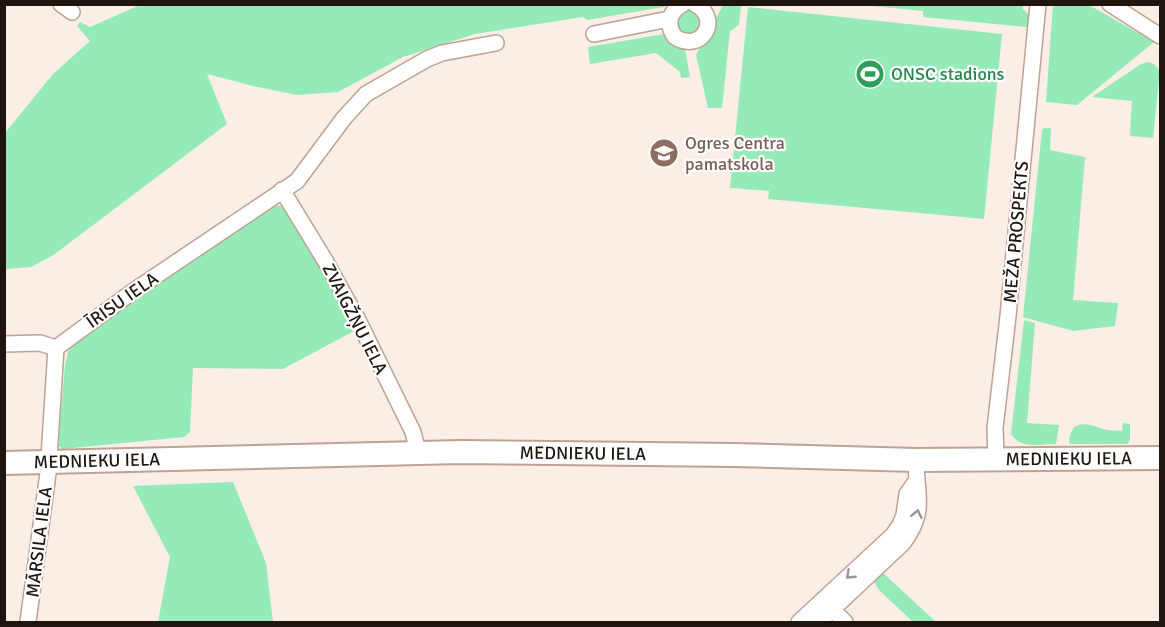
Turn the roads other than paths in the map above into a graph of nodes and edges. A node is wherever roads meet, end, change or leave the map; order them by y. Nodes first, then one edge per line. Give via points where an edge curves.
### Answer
1 (682, 4) edge
2 (695, 4) edge
3 (1038, 4) edge
4 (1110, 4) edge
5 (711, 10) edge
6 (669, 19) junction
7 (594, 34) dead end
8 (1161, 36) edge
9 (496, 43) dead end
10 (282, 190) junction
11 (4, 344) edge
12 (56, 348) junction
13 (418, 452) junction
14 (996, 458) junction
15 (1161, 458) edge
16 (49, 462) junction
17 (4, 463) edge
18 (916, 470) junction
19 (833, 610) junction
20 (28, 622) edge
21 (799, 622) edge
22 (819, 622) edge
23 (844, 622) edge

1 - 6 street
2 - 5 street
3 - 14 street, MEŽA PROSPEKTS via 995,428
4 - 8 street
5 - 6 street via 698,40 688,42 675,37
6 - 7 street
9 - 10 street, ĪRISU IELA via 442,53 366,94 297,181
10 - 12 street, ĪRISU IELA
10 - 13 street, ZVAIGŽŅU IELA via 352,310 413,432
11 - 12 street via 40,343
12 - 16 street
13 - 16 street, MEDNIEKU IELA
13 - 18 street, MEDNIEKU IELA via 556,452
14 - 15 street, MEDNIEKU IELA
14 - 18 street, MEDNIEKU IELA
16 - 17 street, MEDNIEKU IELA
16 - 20 street, MĀRSILA IELA
19 -> 18 street via 912,531 920,497
18 -> 21 street via 904,515 893,535
19 - 22 street
19 - 23 street

